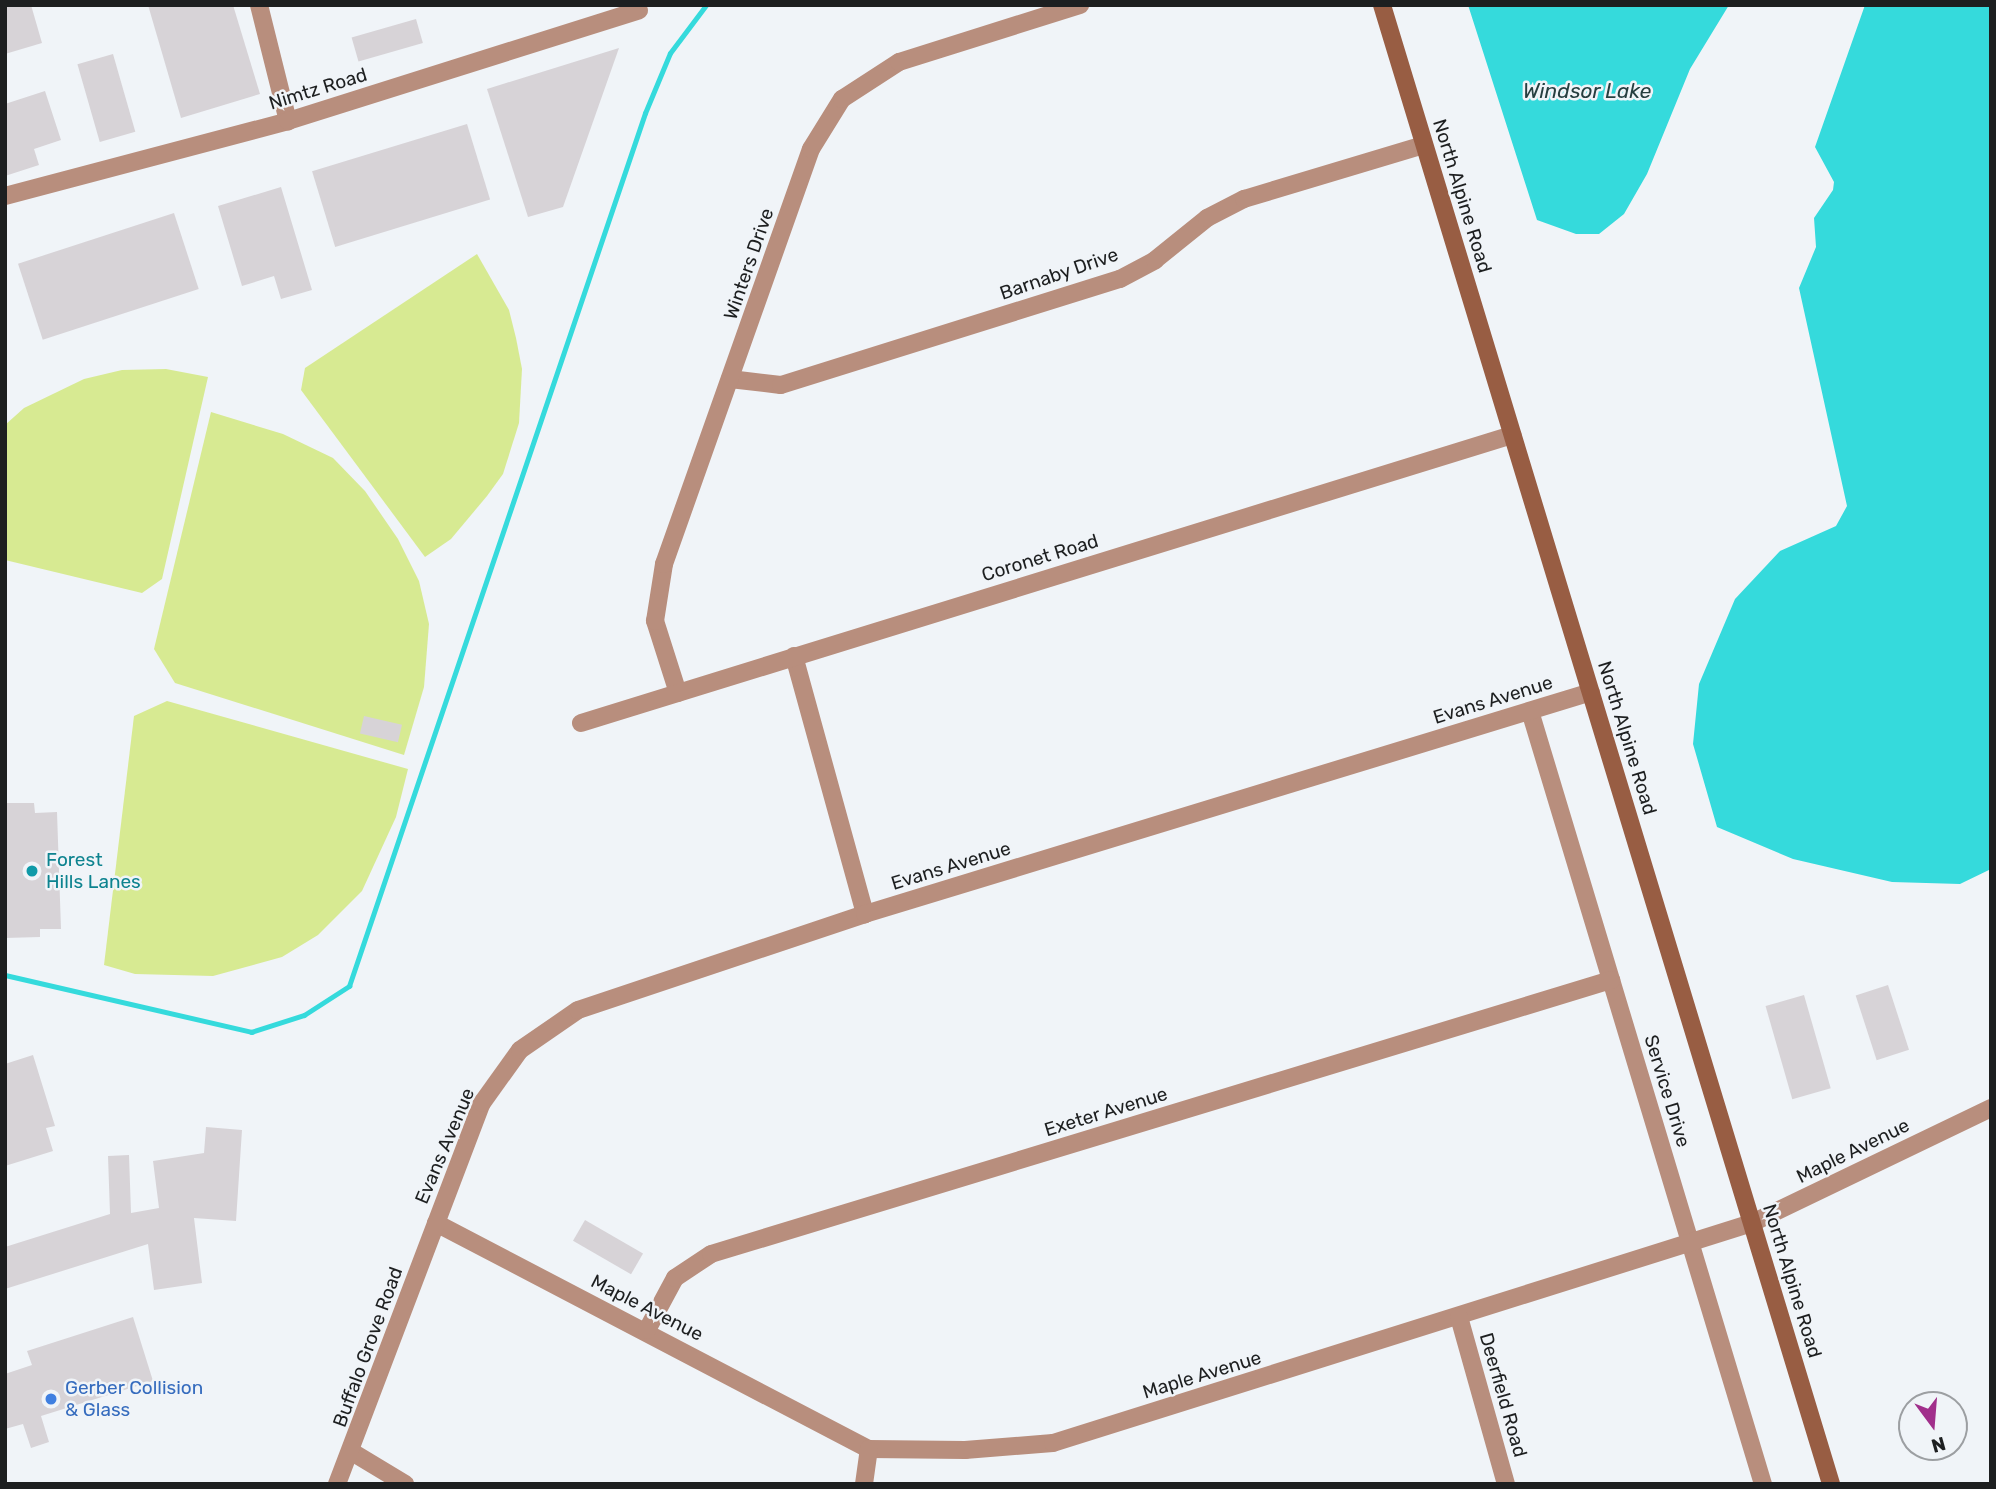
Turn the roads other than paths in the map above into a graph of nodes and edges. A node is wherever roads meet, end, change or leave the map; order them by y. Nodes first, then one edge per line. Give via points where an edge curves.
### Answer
1 (259, 5) edge
2 (1080, 5) edge
3 (1382, 5) edge
4 (639, 10) dead end
5 (288, 121) junction
6 (1424, 145) junction
7 (5, 196) edge
8 (730, 379) junction
9 (1512, 435) junction
10 (794, 656) junction
11 (1591, 692) junction
12 (678, 693) junction
13 (1530, 711) junction
14 (581, 723) dead end
15 (865, 914) junction
16 (1611, 981) junction
17 (1991, 1108) edge
18 (436, 1223) junction
19 (1752, 1223) junction
20 (1691, 1243) junction
21 (1459, 1317) junction
22 (647, 1330) junction
23 (869, 1449) junction
24 (352, 1452) junction
25 (337, 1484) edge
26 (405, 1484) edge
27 (864, 1484) edge
28 (1506, 1484) edge
29 (1763, 1484) edge
30 (1831, 1484) edge

1 - 5 street
2 - 8 street, Winters Drive via 899,62 842,99 811,149
3 - 6 main road, North Alpine Road
4 - 5 street, Nimtz Road
5 - 7 street, Nimtz Road
6 - 8 street, Barnaby Drive via 1244,199 1207,218 1154,260 1120,279 781,385
6 - 9 main road, North Alpine Road
8 - 12 street, Winters Drive via 664,564 655,621
9 - 10 street, Coronet Road
9 - 11 main road, North Alpine Road
10 - 12 street, Coronet Road
10 - 15 street
11 - 13 street, Evans Avenue
11 - 19 main road, North Alpine Road
12 - 14 street, Coronet Road
13 - 15 street, Evans Avenue
13 - 16 street, Service Drive
15 - 18 street, Evans Avenue via 578,1010 520,1051 482,1103
16 - 20 street, Service Drive
16 - 22 street, Exeter Avenue via 711,1254 675,1278
17 - 19 street, Maple Avenue
18 - 22 street, Maple Avenue
18 - 24 street, Buffalo Grove Road
19 - 20 street, Maple Avenue
19 - 30 main road, North Alpine Road
20 - 21 street, Maple Avenue
20 - 29 street, Service Drive
21 - 23 street, Maple Avenue via 1054,1443 965,1450
21 - 28 street, Deerfield Road
22 - 23 street, Maple Avenue
23 - 27 street
24 - 25 street, Buffalo Grove Road
24 - 26 street

